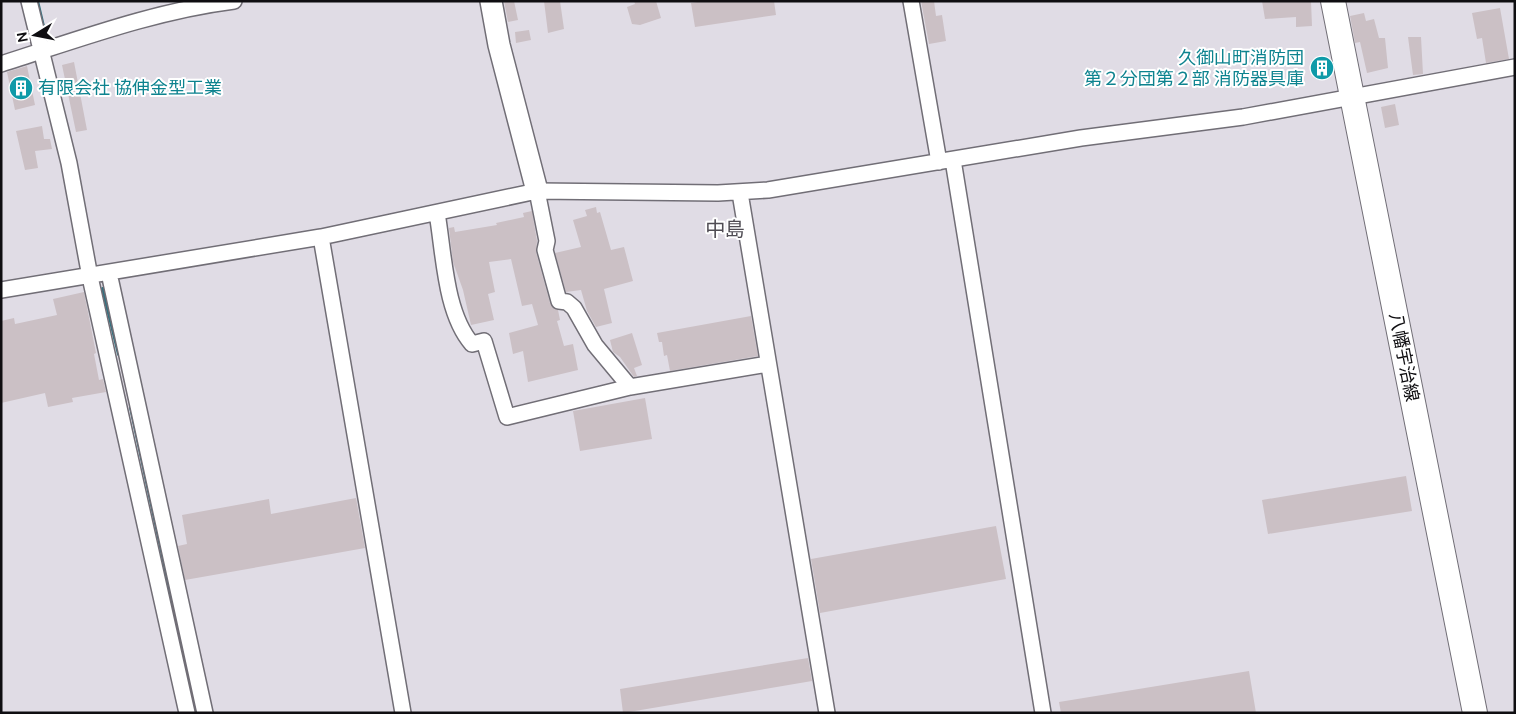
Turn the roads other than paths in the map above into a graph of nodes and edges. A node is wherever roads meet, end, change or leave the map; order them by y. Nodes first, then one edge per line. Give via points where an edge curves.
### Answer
1 (30, 1) edge
2 (234, 1) edge
3 (491, 1) edge
4 (911, 1) edge
5 (1333, 1) edge
6 (41, 52) junction
7 (1, 64) edge
8 (1515, 66) edge
9 (1350, 96) junction
10 (946, 161) junction
11 (537, 191) junction
12 (740, 193) junction
13 (437, 213) junction
14 (321, 238) junction
15 (109, 274) junction
16 (90, 277) junction
17 (1, 290) edge
18 (768, 364) junction
19 (630, 387) junction
20 (187, 713) edge
21 (205, 713) edge
22 (402, 713) edge
23 (827, 713) edge
24 (1043, 713) edge
25 (1475, 713) edge

1 - 6 street
2 - 6 street via 86,36
3 - 11 street via 499,45
4 - 10 street
5 - 9 main road, 八幡宇治線
6 - 7 street
6 - 16 street via 69,163
8 - 9 street
9 - 10 street via 1242,117 1081,138
9 - 25 main road, 八幡宇治線
10 - 12 street
10 - 24 street
11 - 12 street
11 - 13 street
11 - 19 street via 545,250 559,301 574,308 594,345
12 - 18 street
13 - 14 street
13 - 19 street via 452,306 461,331 472,344 484,341 507,418
14 - 15 street
14 - 22 street
15 - 16 street
15 - 21 street
16 - 17 street
16 - 20 street
18 - 19 street
18 - 23 street

